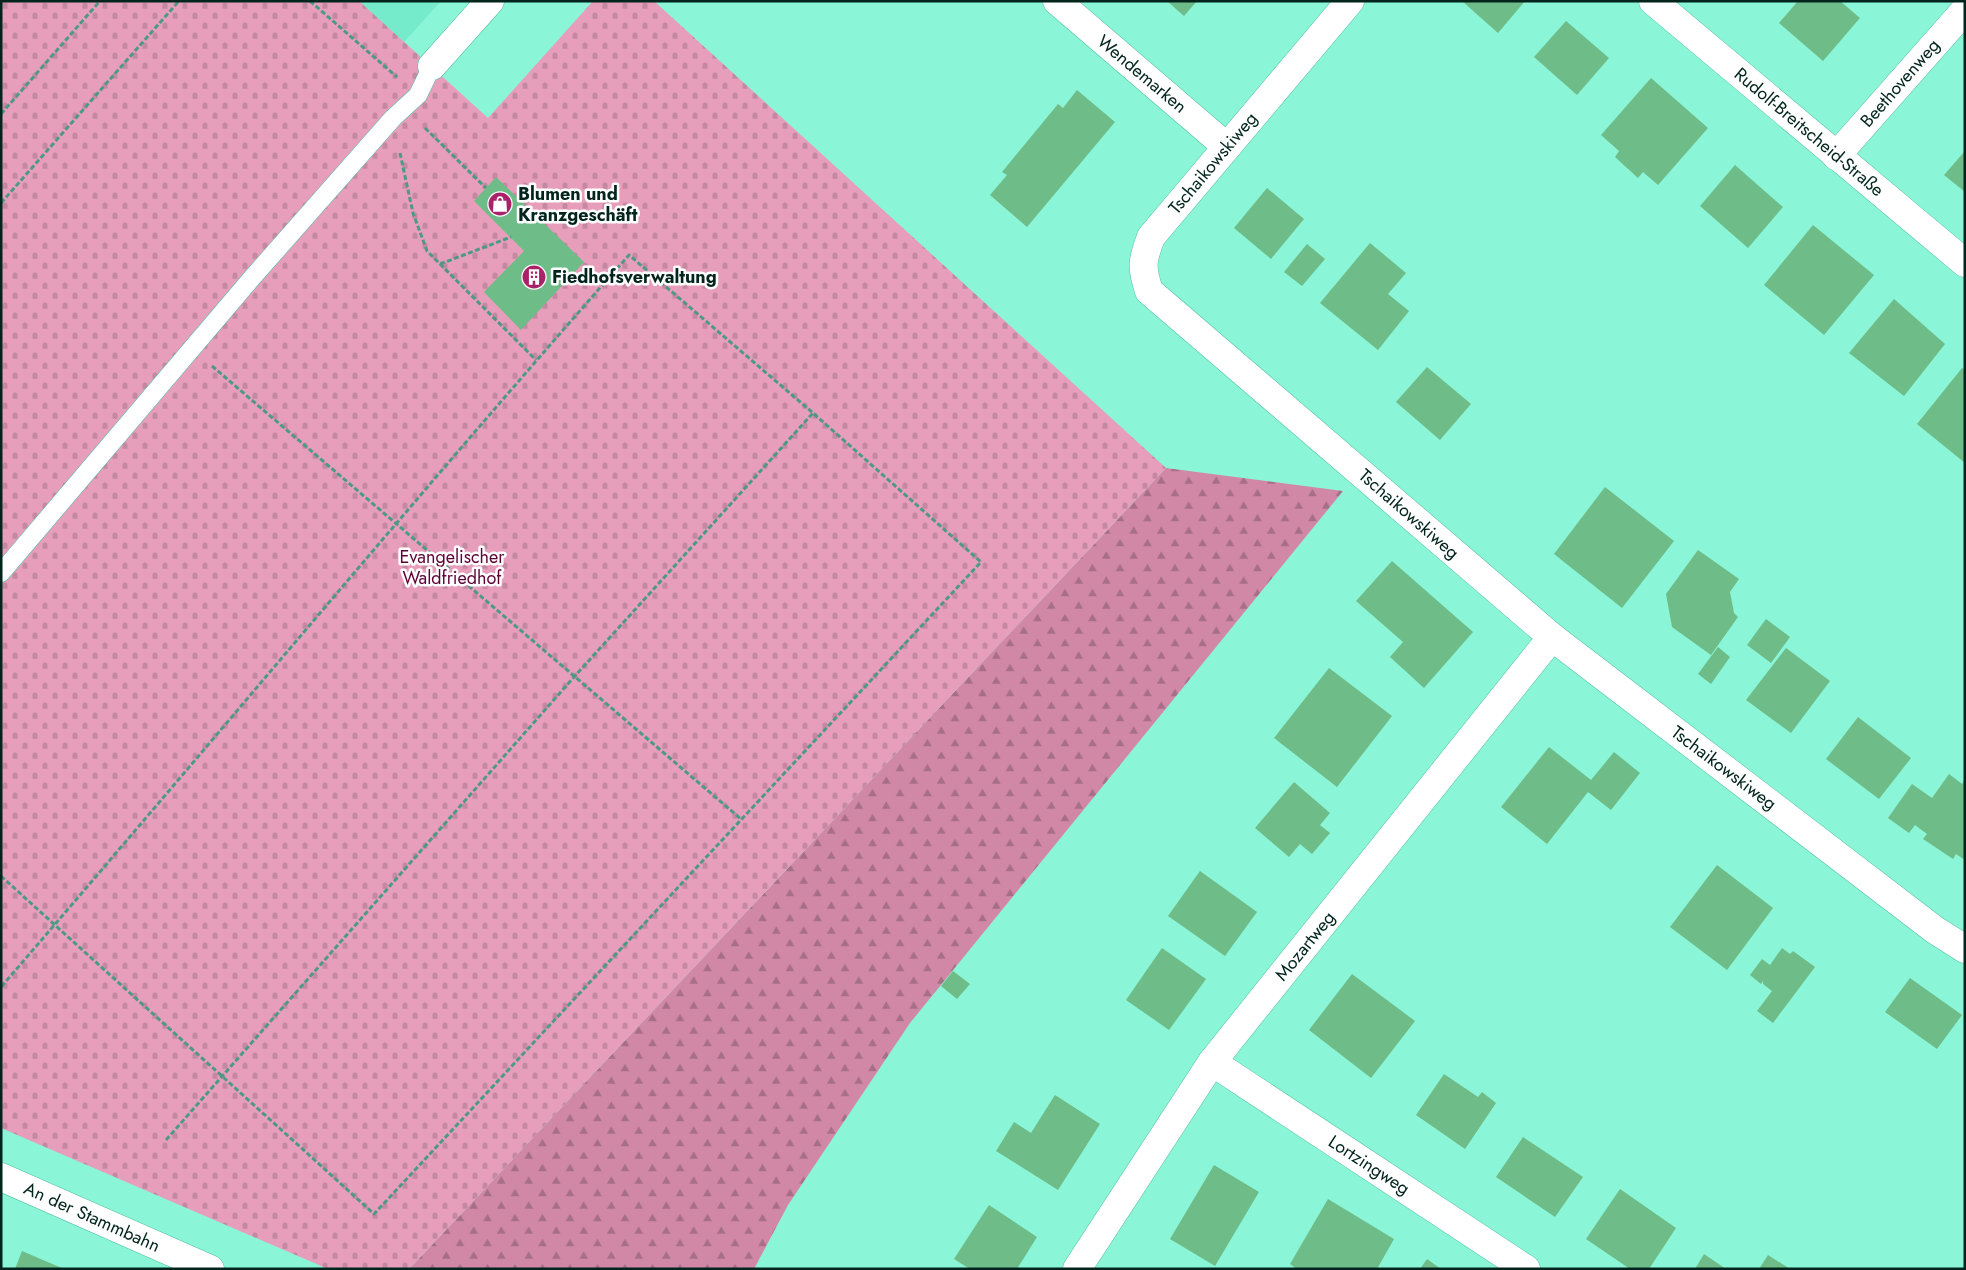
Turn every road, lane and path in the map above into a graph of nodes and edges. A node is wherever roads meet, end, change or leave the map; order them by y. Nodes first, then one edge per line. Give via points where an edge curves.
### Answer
1 (100, 1) edge
2 (179, 1) edge
3 (310, 1) edge
4 (490, 1) edge
5 (1057, 1) edge
6 (1350, 1) edge
7 (1653, 1) edge
8 (1965, 10) edge
9 (432, 66) joint
10 (418, 95) junction
11 (399, 113) junction
12 (1, 114) edge
13 (1227, 146) junction
14 (1836, 156) junction
15 (486, 188) dead end
16 (1, 203) edge
17 (511, 238) dead end
18 (1965, 263) edge
19 (440, 264) junction
20 (191, 349) junction
21 (536, 360) junction
22 (813, 413) junction
23 (396, 524) junction
24 (1, 573) edge
25 (1552, 637) junction
26 (574, 677) junction
27 (741, 819) junction
28 (1, 876) edge
29 (55, 925) junction
30 (1965, 950) edge
31 (1, 987) edge
32 (1212, 1062) junction
33 (222, 1076) junction
34 (166, 1140) dead end
35 (1, 1177) edge
36 (210, 1269) edge
37 (1077, 1269) edge
38 (1526, 1269) edge

1 - 12 path
2 - 16 path
3 - 10 path
4 - 9 street
5 - 13 street, Wendemarken
6 - 13 street, Tschaikowskiweg
7 - 14 street, Rudolf-Breitscheid-Straße
8 - 14 street, Beethovenweg
9 - 10 lane
10 - 11 lane
11 - 15 path
11 - 19 path via 413,213 427,252
11 - 20 lane
13 - 25 street, Tschaikowskiweg via 1151,237 1144,257 1149,291
14 - 18 street, Rudolf-Breitscheid-Straße
17 - 19 path
19 - 21 path
20 - 23 path
20 - 24 lane
21 - 22 path via 628,255
21 - 23 path
22 - 26 path
22 - 27 path via 981,562
23 - 26 path
23 - 29 path
25 - 30 street, Tschaikowskiweg
25 - 32 street, Mozartweg
26 - 27 path
26 - 33 path
27 - 33 path via 374,1214
28 - 29 path
29 - 31 path
29 - 33 path
32 - 37 street, Mozartweg
32 - 38 street, Lortzingweg
33 - 34 path
35 - 36 street, An der Stammbahn

